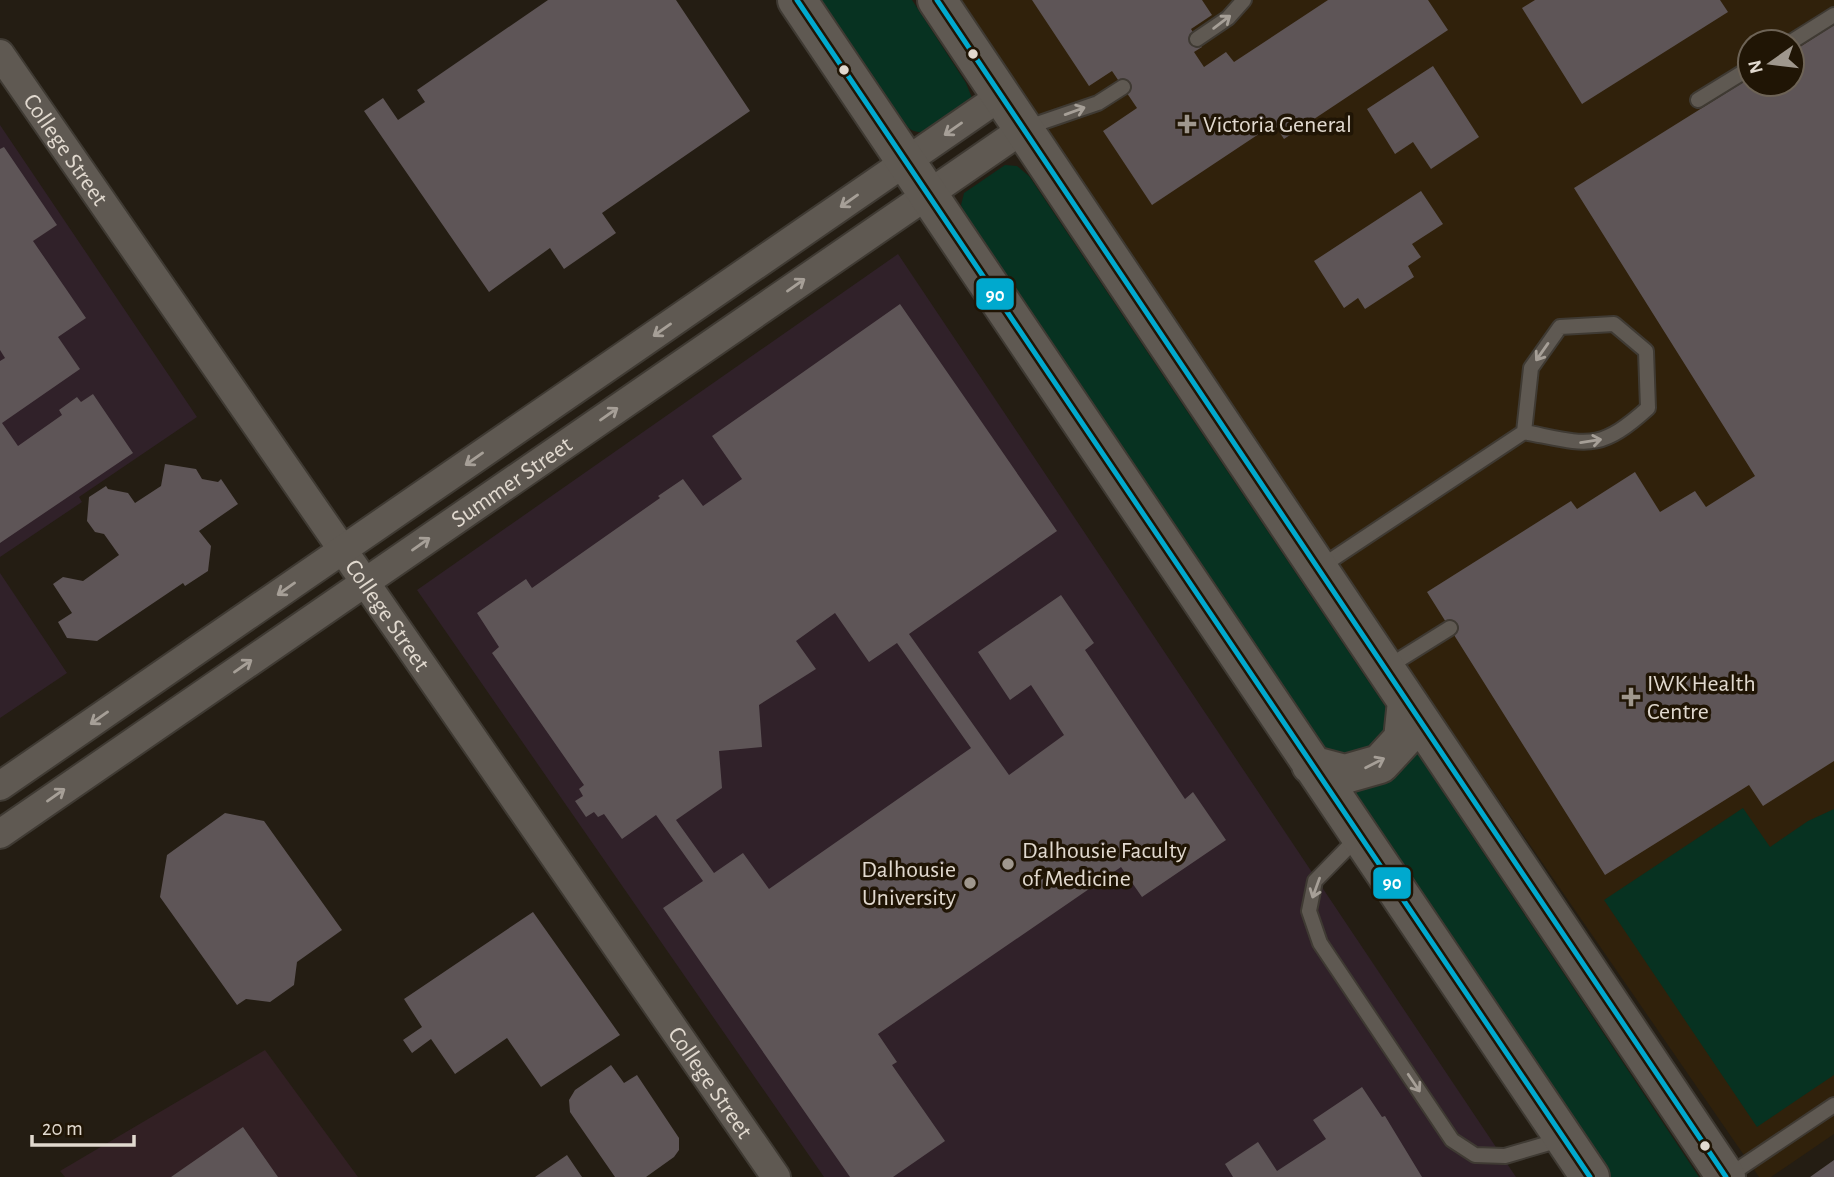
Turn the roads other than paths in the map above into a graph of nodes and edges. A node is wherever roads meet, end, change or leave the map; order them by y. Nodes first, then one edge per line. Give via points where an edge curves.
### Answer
1 (797, 0) edge
2 (937, 0) edge
3 (1244, 0) edge
4 (1834, 15) edge
5 (1806, 33) edge
6 (1197, 39) dead end
7 (0, 54) edge
8 (1736, 77) edge
9 (1123, 87) dead end
10 (1001, 96) junction
11 (1698, 100) dead end
12 (1023, 129) junction
13 (905, 162) junction
14 (927, 195) junction
15 (1524, 432) junction
16 (342, 550) junction
17 (1318, 569) junction
18 (365, 582) junction
19 (1450, 628) dead end
20 (1385, 669) junction
21 (1407, 701) junction
22 (1311, 765) junction
23 (0, 786) edge
24 (0, 834) edge
25 (1359, 836) junction
26 (1834, 1105) edge
27 (1564, 1139) junction
28 (773, 1176) edge
29 (1590, 1177) edge
30 (1726, 1177) edge

1 - 13 street
2 - 10 street
6 -> 3 lane via 1228,18
4 - 5 lane
7 - 16 street, College Street
8 - 11 lane
12 -> 9 lane via 1098,103
10 - 12 street
10 -> 13 street, Summer Street
12 - 14 street, Summer Street
12 - 17 street
13 - 14 street
13 -> 16 street, Summer Street
18 -> 14 street, Summer Street
14 - 22 street
15 -> 15 lane via 1587,444 1620,433 1648,408 1646,351 1614,324 1560,327 1531,368
15 - 17 lane
16 - 18 street, College Street
16 -> 23 street, Summer Street
17 - 20 street
24 -> 18 street, Summer Street
18 - 28 street, College Street
19 - 20 lane
20 - 21 street
22 -> 21 street via 1345,774 1380,764 1404,739
21 - 30 street
22 - 25 street
25 - 27 street
25 -> 27 lane via 1315,881 1309,911 1320,943 1452,1140 1475,1155 1505,1156
26 - 30 lane
27 - 29 street

